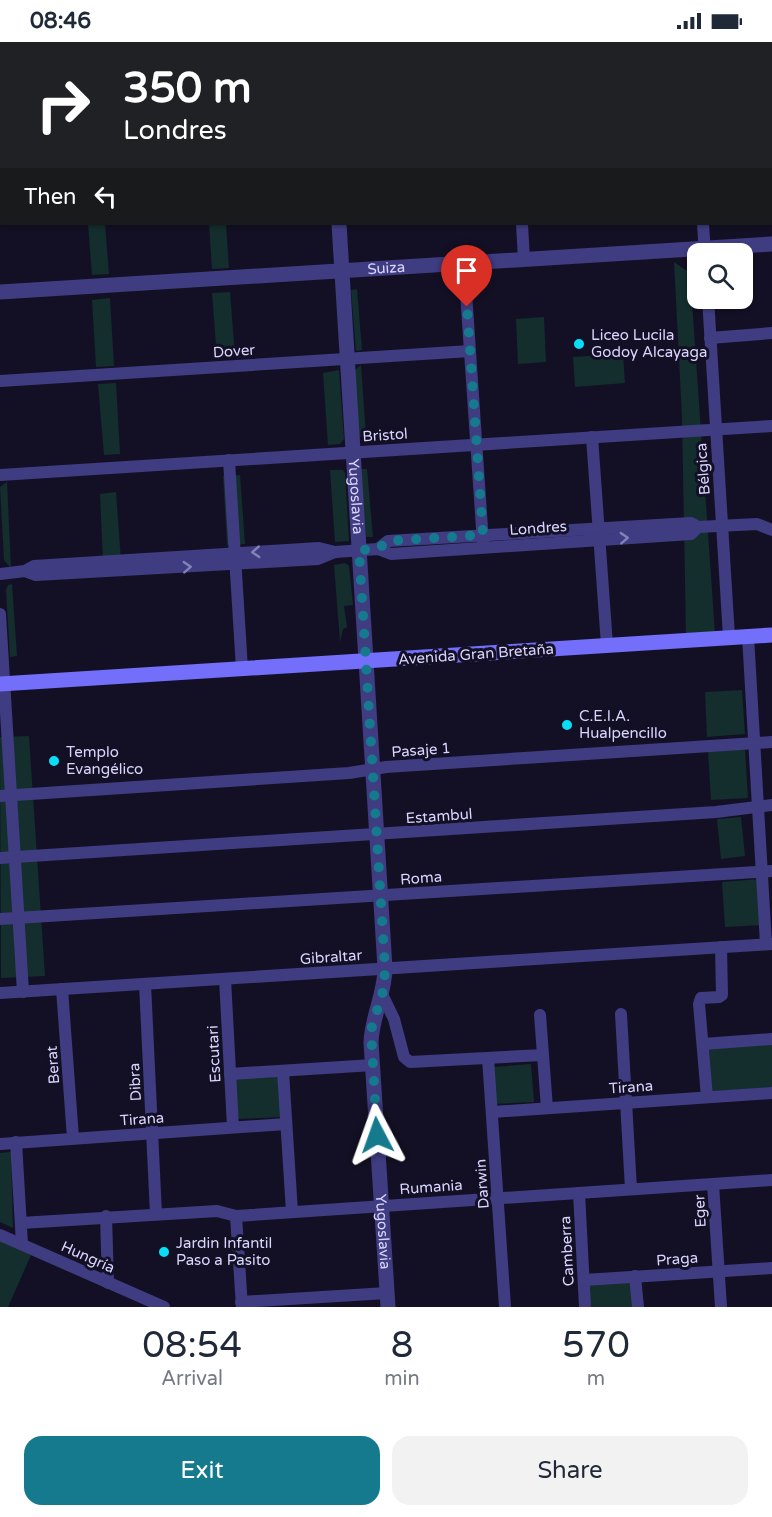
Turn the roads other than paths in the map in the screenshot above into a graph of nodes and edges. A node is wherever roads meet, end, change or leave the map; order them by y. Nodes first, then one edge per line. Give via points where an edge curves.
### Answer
1 (339, 225) edge
2 (522, 225) edge
3 (703, 225) edge
4 (704, 243) edge
5 (772, 244) edge
6 (753, 246) edge
7 (687, 252) edge
8 (524, 260) junction
9 (464, 263) junction
10 (342, 271) junction
11 (0, 292) edge
12 (709, 309) edge
13 (772, 333) edge
14 (710, 338) junction
15 (470, 351) junction
16 (347, 359) junction
17 (0, 381) edge
18 (772, 426) edge
19 (716, 429) junction
20 (592, 437) junction
21 (476, 444) junction
22 (353, 452) junction
23 (229, 460) junction
24 (0, 475) edge
25 (772, 518) edge
26 (757, 524) junction
27 (722, 526) junction
28 (772, 530) edge
29 (599, 534) junction
30 (483, 541) junction
31 (359, 550) junction
32 (235, 559) junction
33 (0, 574) edge
34 (0, 614) edge
35 (772, 634) edge
36 (748, 636) junction
37 (729, 637) junction
38 (607, 645) junction
39 (366, 661) junction
40 (242, 669) junction
41 (2, 684) edge
42 (772, 742) edge
43 (755, 743) junction
44 (373, 770) junction
45 (6, 795) edge
46 (772, 805) edge
47 (759, 807) junction
48 (377, 835) junction
49 (15, 857) junction
50 (0, 858) edge
51 (767, 871) edge
52 (381, 895) junction
53 (19, 918) junction
54 (0, 919) edge
55 (769, 944) edge
56 (721, 947) junction
57 (385, 968) junction
58 (225, 979) junction
59 (145, 984) junction
60 (62, 989) junction
61 (23, 992) junction
62 (0, 993) edge
63 (382, 994) junction
64 (621, 1014) dead end
65 (540, 1015) dead end
66 (772, 1039) edge
67 (703, 1044) junction
68 (543, 1055) junction
69 (488, 1058) junction
70 (373, 1065) junction
71 (283, 1071) junction
72 (230, 1074) junction
73 (772, 1093) edge
74 (707, 1097) junction
75 (626, 1102) junction
76 (547, 1108) junction
77 (492, 1112) junction
78 (286, 1124) junction
79 (233, 1128) junction
80 (152, 1133) junction
81 (73, 1138) junction
82 (16, 1142) junction
83 (0, 1144) edge
84 (772, 1180) edge
85 (713, 1184) junction
86 (632, 1189) junction
87 (579, 1193) junction
88 (498, 1198) junction
89 (381, 1205) junction
90 (292, 1212) junction
91 (156, 1214) junction
92 (106, 1216) junction
93 (236, 1216) junction
94 (21, 1223) junction
95 (0, 1234) edge
96 (22, 1244) junction
97 (772, 1268) edge
98 (719, 1271) junction
99 (635, 1276) junction
100 (584, 1280) junction
101 (108, 1282) junction
102 (388, 1300) edge
103 (242, 1304) edge
104 (164, 1307) edge
105 (505, 1307) edge
106 (585, 1307) edge
107 (638, 1307) edge
108 (721, 1307) edge

1 - 10 street, Yugoslavia
2 - 8 street
3 - 4 street
5 - 6 street, Suiza
7 - 8 street, Suiza
8 - 9 street, Suiza
9 - 10 street, Suiza
9 - 15 street
10 - 11 street, Suiza
10 - 16 street, Yugoslavia
12 - 14 street, Bélgica
13 - 14 street
14 - 19 street, Bélgica
15 - 16 street, Dover
15 - 21 street
16 - 17 street, Dover
16 - 22 street, Yugoslavia
18 - 19 street, Bristol
19 - 20 street, Bristol
19 - 27 street, Bélgica
20 - 21 street, Bristol
20 - 29 street
21 - 22 street, Bristol
21 - 30 street
22 - 23 street, Bristol
22 - 31 street, Yugoslavia
23 - 24 street, Bristol
23 - 32 street
25 - 26 street, Londres
26 - 27 street, Londres
26 - 28 street, Londres
27 - 29 street, Londres via 698,527 691,534
27 - 37 street, Bélgica
29 - 30 street, Londres
29 - 38 street
30 - 31 street, Londres via 391,554 378,549
31 - 32 street, Londres via 334,552 318,559
31 - 39 street, Yugoslavia
32 - 33 street, Londres via 36,575 25,571
32 - 40 street
34 - 41 street
35 - 36 main road, Avenida Gran Bretaña
36 - 37 main road, Avenida Gran Bretaña
36 - 43 street
37 - 38 main road, Avenida Gran Bretaña
38 - 39 main road, Avenida Gran Bretaña
39 - 40 main road, Avenida Gran Bretaña
39 - 44 street, Yugoslavia
40 - 41 main road, Avenida Gran Bretaña
41 - 45 street
42 - 43 street, Pasaje 1
43 - 44 street, Pasaje 1
43 - 47 street
44 - 45 street, Pasaje 1
44 - 48 street, Yugoslavia
45 - 49 street
46 - 47 street, Estambul
47 - 48 street, Estambul
47 - 51 street
48 - 49 street, Estambul
48 - 52 street, Yugoslavia
49 - 50 street, Estambul
49 - 53 street
51 - 52 street, Roma
51 - 55 street
52 - 53 street, Roma
52 - 57 street, Yugoslavia
53 - 54 street, Roma
53 - 61 street
55 - 56 street, Gibraltar
56 - 57 street, Gibraltar
56 - 67 street via 722,995 701,998 699,1004
57 - 58 street, Gibraltar
57 - 63 street, Yugoslavia
58 - 59 street, Gibraltar
58 - 72 street, Escutari
59 - 60 street, Gibraltar
59 - 80 street, Dibra
60 - 61 street, Gibraltar
60 - 81 street, Berat
61 - 62 street, Gibraltar
63 - 69 street via 407,1061
63 - 70 street, Yugoslavia via 371,1030
64 - 75 street
65 - 68 street
66 - 67 street
67 - 74 street
68 - 69 street
68 - 76 street
69 - 77 street, Darwin
70 - 71 street
70 - 89 street, Yugoslavia
71 - 72 street
71 - 78 street
72 - 79 street, Escutari
73 - 74 street, Tirana
74 - 75 street, Tirana
75 - 76 street, Tirana
75 - 86 street
76 - 77 street, Tirana
77 - 88 street, Darwin
78 - 79 street, Tirana
78 - 90 street
79 - 80 street, Tirana
80 - 81 street, Tirana
80 - 91 street, Dibra
81 - 82 street, Tirana
82 - 83 street, Tirana
82 - 94 street
84 - 85 street, Rumania
85 - 86 street, Rumania
85 - 98 street, Eger
86 - 87 street, Rumania
87 - 88 street, Rumania
87 - 100 street, Camberra
88 - 89 street, Rumania
88 - 105 street, Darwin
89 - 90 street, Rumania
89 - 102 street, Yugoslavia
90 - 93 street, Rumania
91 - 92 street, Rumania
91 - 93 street, Rumania via 217,1211
92 - 94 street, Rumania
92 - 101 street
93 - 103 street
94 - 96 street
95 - 96 street, Hungría
96 - 101 street, Hungría
97 - 98 street, Praga
98 - 99 street, Praga
98 - 108 street, Eger
99 - 100 street, Praga
99 - 107 street
100 - 106 street, Camberra
101 - 104 street, Hungría
102 - 103 street

